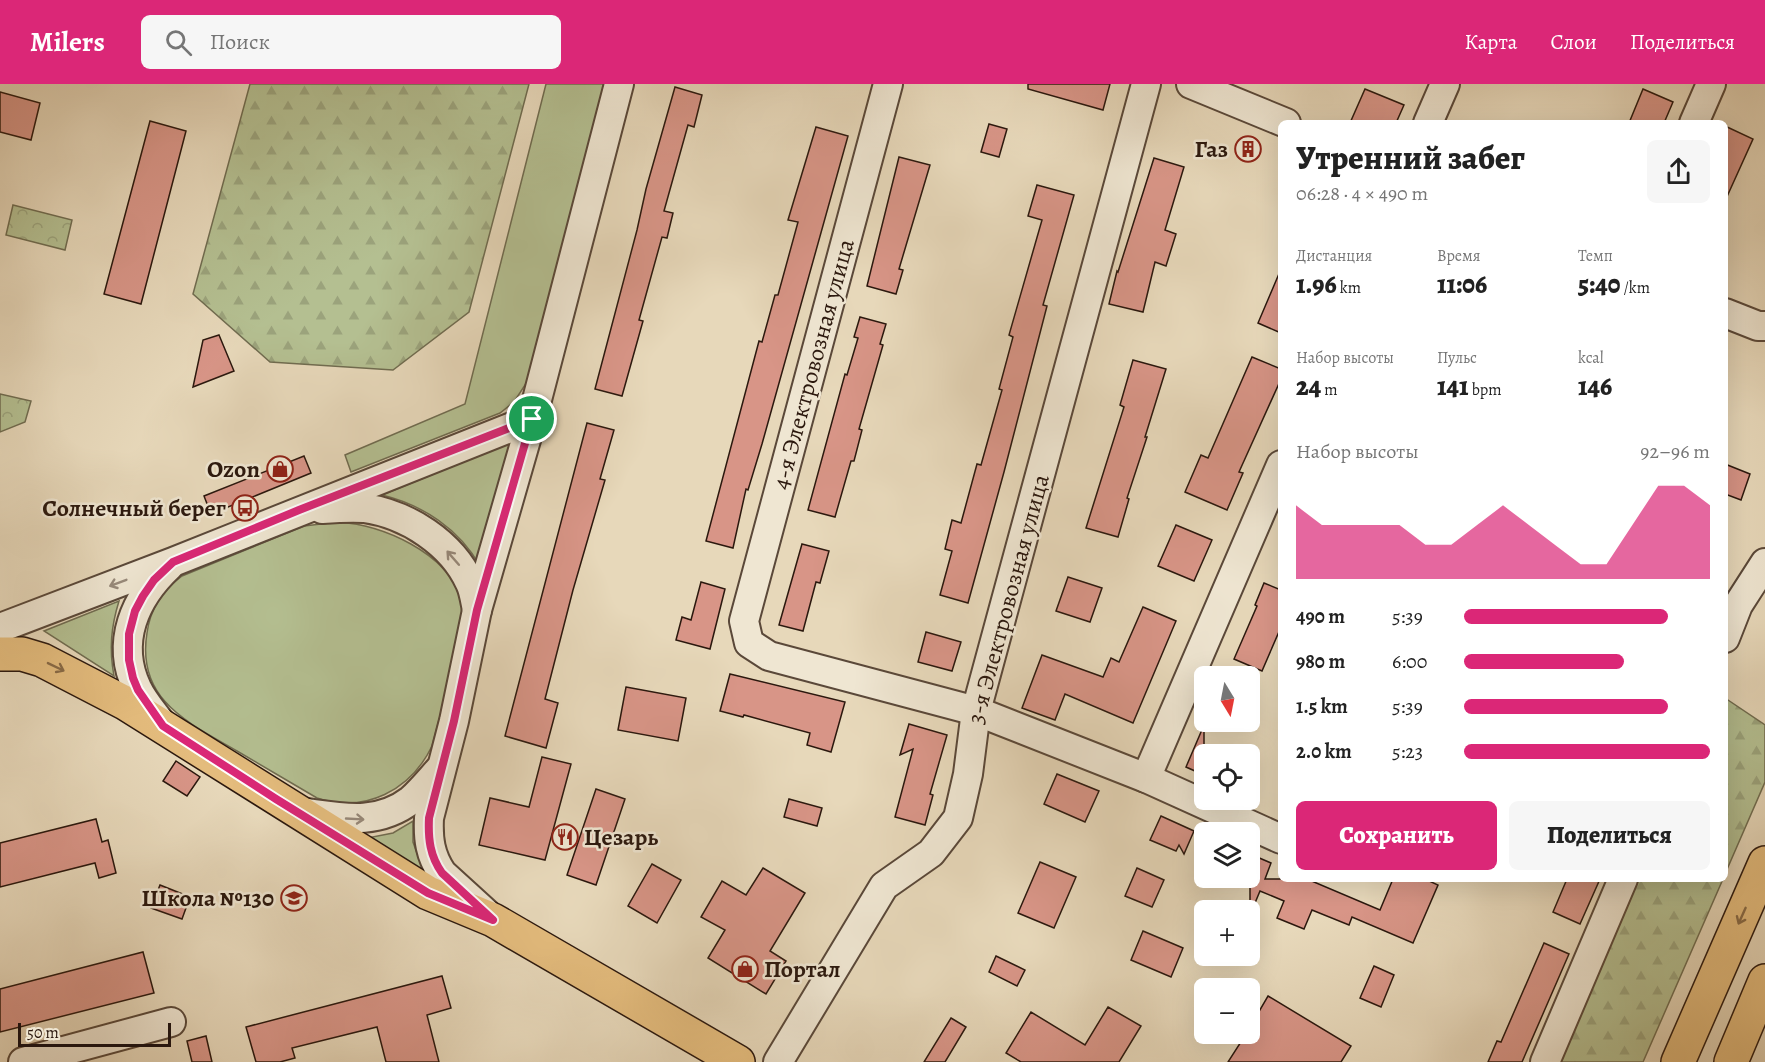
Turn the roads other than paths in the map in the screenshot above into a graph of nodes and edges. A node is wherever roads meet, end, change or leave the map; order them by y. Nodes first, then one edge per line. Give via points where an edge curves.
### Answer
1 (619, 84) edge
2 (888, 84) edge
3 (1146, 84) edge
4 (1191, 84) edge
5 (1445, 84) edge
6 (1711, 84) edge
7 (1279, 120) edge
8 (1429, 120) edge
9 (1695, 120) edge
10 (1728, 314) edge
11 (1765, 326) edge
12 (532, 419) junction
13 (1278, 472) edge
14 (299, 510) junction
15 (173, 562) junction
16 (1765, 563) edge
17 (477, 610) junction
18 (0, 628) edge
19 (1728, 630) edge
20 (0, 654) edge
21 (976, 711) junction
22 (163, 726) junction
23 (443, 766) junction
24 (1146, 778) junction
25 (297, 812) junction
26 (1278, 838) edge
27 (1765, 863) edge
28 (1622, 882) edge
29 (493, 920) junction
30 (1765, 981) edge
31 (171, 1022) dead end
32 (23, 1062) edge
33 (738, 1062) edge
34 (778, 1062) edge
35 (1545, 1062) edge
36 (1678, 1062) edge
37 (1731, 1062) edge

1 - 12 street
2 - 21 street, 4-я Электровозная улица via 744,621 749,643 769,656
3 - 21 street, 3-я Электровозная улица
4 - 7 street
5 - 8 street
6 - 9 street
10 - 11 street
12 - 14 street
12 - 17 street
13 - 24 street
14 - 15 street
17 -> 14 street via 470,582 454,557 412,525 364,508
15 -> 18 street
15 - 22 street via 154,580 135,611 129,647 138,690
16 - 19 street via 1738,604
17 - 23 street
20 -> 22 main road via 22,654 42,660
21 - 24 street
21 - 34 street, 3-я Электровозная улица via 958,818 931,854 884,886
22 - 25 main road
25 -> 23 street via 364,819 392,812 410,800
23 - 29 street via 429,818 432,854 442,873
24 - 26 street
25 - 29 main road via 428,893
27 -> 36 main road
28 - 35 street
29 - 33 main road
30 - 37 main road
31 - 32 street

